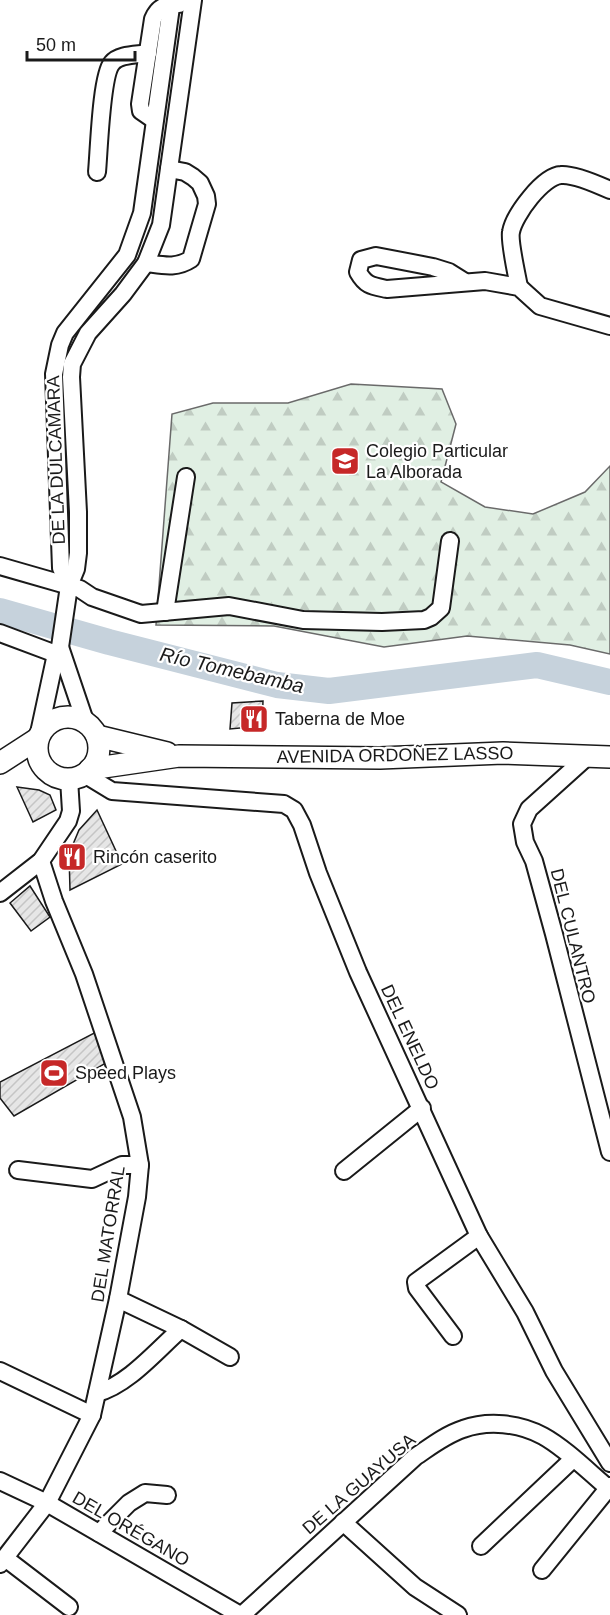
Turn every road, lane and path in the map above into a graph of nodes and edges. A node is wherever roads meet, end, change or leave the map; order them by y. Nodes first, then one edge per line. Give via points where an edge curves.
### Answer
1 (171, 2) edge
2 (192, 3) edge
3 (148, 53) junction
4 (154, 120) junction
5 (169, 169) junction
6 (97, 172) dead end
7 (610, 190) edge
8 (146, 263) junction
9 (465, 282) junction
10 (519, 287) junction
11 (610, 326) edge
12 (186, 477) dead end
13 (450, 541) dead end
14 (0, 566) edge
15 (68, 590) junction
16 (165, 612) junction
17 (0, 633) edge
18 (59, 648) junction
19 (91, 729) junction
20 (38, 736) junction
21 (589, 755) junction
22 (179, 756) junction
23 (610, 757) edge
24 (0, 763) edge
25 (43, 767) junction
26 (0, 770) edge
27 (81, 774) junction
28 (41, 861) junction
29 (0, 893) edge
30 (422, 1108) junction
31 (610, 1152) edge
32 (140, 1165) junction
33 (18, 1170) dead end
34 (344, 1171) dead end
35 (480, 1236) junction
36 (118, 1299) junction
37 (181, 1329) junction
38 (453, 1336) dead end
39 (230, 1357) dead end
40 (0, 1371) edge
41 (97, 1393) junction
42 (92, 1415) junction
43 (573, 1459) junction
44 (610, 1463) edge
45 (0, 1481) edge
46 (609, 1487) edge
47 (167, 1495) dead end
48 (47, 1503) junction
49 (343, 1522) junction
50 (99, 1533) junction
51 (481, 1546) dead end
52 (3, 1561) edge
53 (542, 1570) dead end
54 (69, 1607) dead end
55 (241, 1615) edge
56 (458, 1615) edge

1 - 2 street
1 - 3 street via 156,14
1 - 4 street, DE LA DULCAMARA
2 - 5 street, DE LA DULCAMARA
3 - 4 street via 140,108
3 - 6 street via 119,57 111,64 105,85
4 - 15 street, DE LA DULCAMARA via 142,213 135,236 127,255 65,333 56,358 61,568
5 - 8 street, DE LA DULCAMARA via 161,225
5 - 8 street via 185,172 200,183 207,204 191,259 173,267
7 - 10 street via 561,175 546,180 526,202 511,231
8 - 15 street, DE LA DULCAMARA via 88,333 72,364 78,553
9 - 9 street via 434,267 376,256 361,260 358,272 363,281 387,289
9 - 10 street
10 - 11 street via 540,306
12 - 16 street
13 - 16 street via 441,608 424,620 323,622 229,606
14 - 15 street
15 - 16 street via 132,612
15 - 18 street, DE LA DULCAMARA
17 - 18 street
18 - 19 street, DE LA DULCAMARA
18 - 20 street, DE LA DULCAMARA
19 - 20 main road via 77,717 59,717
19 - 22 main road, AVENIDA ORDOÑEZ LASSO
19 - 27 main road via 99,754
20 - 24 main road
20 - 25 main road via 36,749
21 - 22 main road, AVENIDA ORDOÑEZ LASSO
21 - 23 main road, AVENIDA ORDOÑEZ LASSO
21 - 31 street, DEL CULANTRO via 529,809 522,824
22 - 27 main road, AVENIDA ORDOÑEZ LASSO
25 - 26 main road
25 - 27 main road via 59,778
27 - 28 street via 68,821
27 - 30 street, DEL ENELDO via 112,791 284,804 294,810 358,972
28 - 29 street
28 - 32 street, DEL MATORRAL via 132,1117
30 - 34 street
30 - 35 street, DEL ENELDO
32 - 33 street via 122,1165 92,1179
32 - 36 street, DEL MATORRAL
35 - 38 street via 416,1282
35 - 44 street, DEL ENELDO
36 - 37 street
36 - 41 street, DEL MATORRAL
37 - 39 street
37 - 41 street via 127,1377
40 - 42 street
41 - 42 street, DEL MATORRAL
42 - 48 street, DEL MATORRAL
43 - 46 street, DE LA GUAYUSA
43 - 49 street, DE LA GUAYUSA via 543,1436 518,1428 491,1422 463,1429 415,1457
43 - 51 street
45 - 48 street, DEL ORÉGANO
46 - 53 street
47 - 50 street via 145,1493
48 - 50 street, DEL ORÉGANO
48 - 52 street, DEL MATORRAL
49 - 55 street, DE LA GUAYUSA
49 - 56 street via 415,1587
50 - 55 street, DEL ORÉGANO
52 - 54 street

